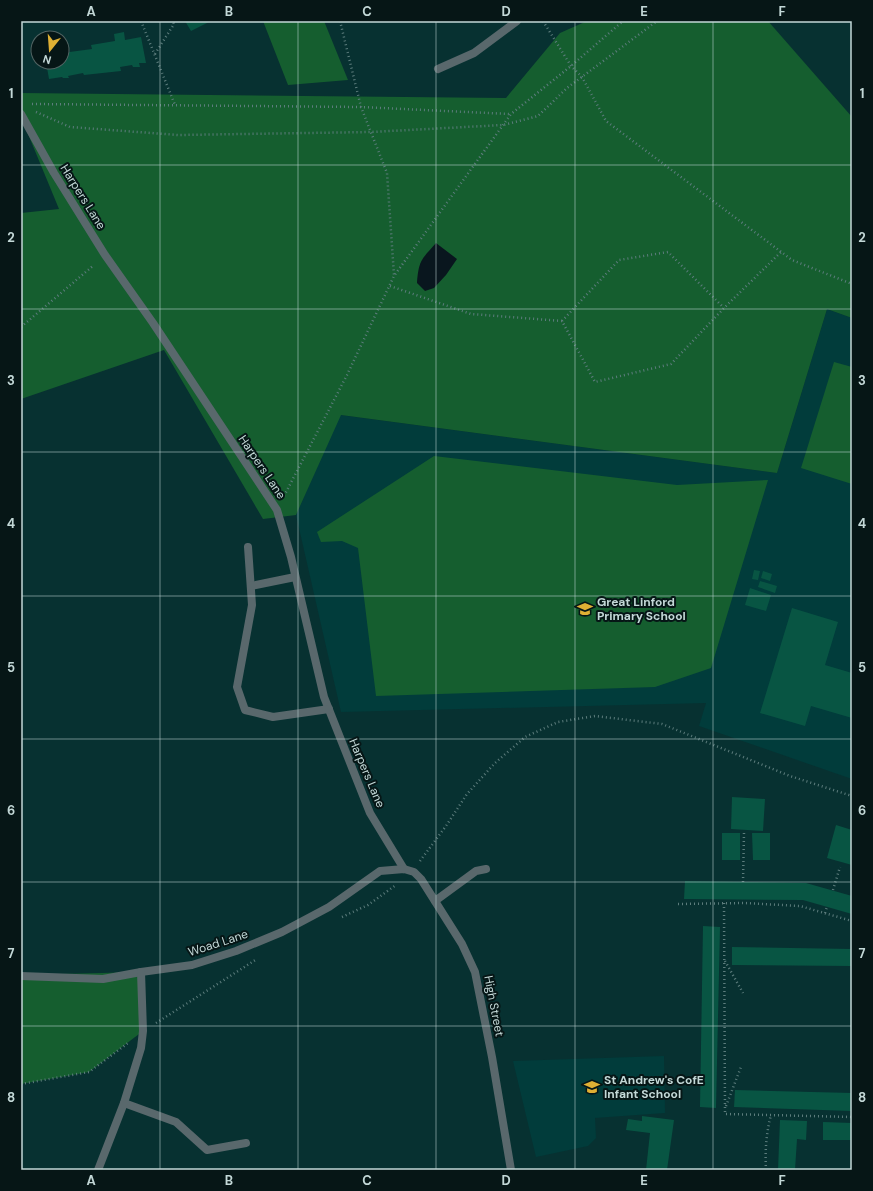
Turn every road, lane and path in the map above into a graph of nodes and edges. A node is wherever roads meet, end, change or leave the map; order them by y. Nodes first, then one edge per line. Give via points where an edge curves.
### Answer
1 (142, 21) edge
2 (173, 21) edge
3 (340, 21) edge
4 (517, 21) edge
5 (543, 21) edge
6 (623, 21) edge
7 (657, 21) edge
8 (155, 54) junction
9 (571, 66) junction
10 (438, 69) dead end
11 (582, 77) junction
12 (28, 104) dead end
13 (175, 104) junction
14 (361, 106) junction
15 (35, 112) dead end
16 (21, 114) edge
17 (511, 114) junction
18 (503, 126) junction
19 (371, 132) junction
20 (781, 252) junction
21 (105, 255) junction
22 (394, 276) junction
23 (852, 284) edge
24 (390, 286) junction
25 (724, 308) junction
26 (562, 321) junction
27 (21, 327) edge
28 (277, 510) junction
29 (248, 547) dead end
30 (295, 577) junction
31 (251, 586) junction
32 (329, 709) junction
33 (744, 833) dead end
34 (840, 867) dead end
35 (404, 869) junction
36 (486, 869) dead end
37 (743, 882) dead end
38 (833, 890) dead end
39 (435, 901) junction
40 (724, 903) junction
41 (678, 904) dead end
42 (827, 907) dead end
43 (825, 913) junction
44 (852, 921) edge
45 (725, 960) junction
46 (140, 972) junction
47 (21, 976) edge
48 (743, 993) dead end
49 (741, 1068) dead end
50 (124, 1103) junction
51 (725, 1108) junction
52 (771, 1115) junction
53 (852, 1116) edge
54 (246, 1144) dead end
55 (98, 1170) edge
56 (511, 1170) edge
57 (766, 1170) edge

1 - 8 path
2 - 8 path via 174,24
3 - 14 path
4 - 10 street via 474,53
5 - 9 path
6 - 9 path
7 - 11 path
8 - 13 path
9 - 11 path
9 - 17 path
11 - 18 path via 538,116
11 - 20 path via 606,121
12 - 13 path
13 - 14 path
14 - 17 path
14 - 19 path
15 - 19 path via 70,127 178,135
16 - 21 street, Harpers Lane
17 - 18 path
18 - 19 path
18 - 22 path
19 - 22 path via 386,173
20 - 23 path via 792,260
20 - 25 path
21 - 27 path
21 - 28 street, Harpers Lane
22 - 24 path
24 - 26 path via 471,314
24 - 28 path
25 - 26 path via 668,252 619,260
25 - 26 path via 671,364 594,382
28 - 30 street, Harpers Lane
29 - 31 street
30 - 31 street
30 - 32 street, Harpers Lane
31 - 32 street via 252,605 237,687 246,710 273,718
32 - 35 street, Harpers Lane via 370,813
33 - 37 path
34 - 38 path
35 - 39 street, High Street via 414,872 421,879
35 - 46 street, Woad Lane via 380,871 329,907 282,932 236,951 192,965
36 - 39 street via 476,871
39 - 56 street, High Street via 462,944 475,972
40 - 41 path
40 - 43 path via 744,901 800,906
40 - 45 path
42 - 43 path
43 - 44 path
45 - 48 path
45 - 51 path
46 - 47 street, Woad Lane via 103,979
46 - 50 street via 143,1031 141,1048
49 - 51 path
50 - 54 street via 176,1122 207,1150
50 - 55 street
51 - 52 path via 725,1114
52 - 53 path
52 - 57 path via 766,1134

